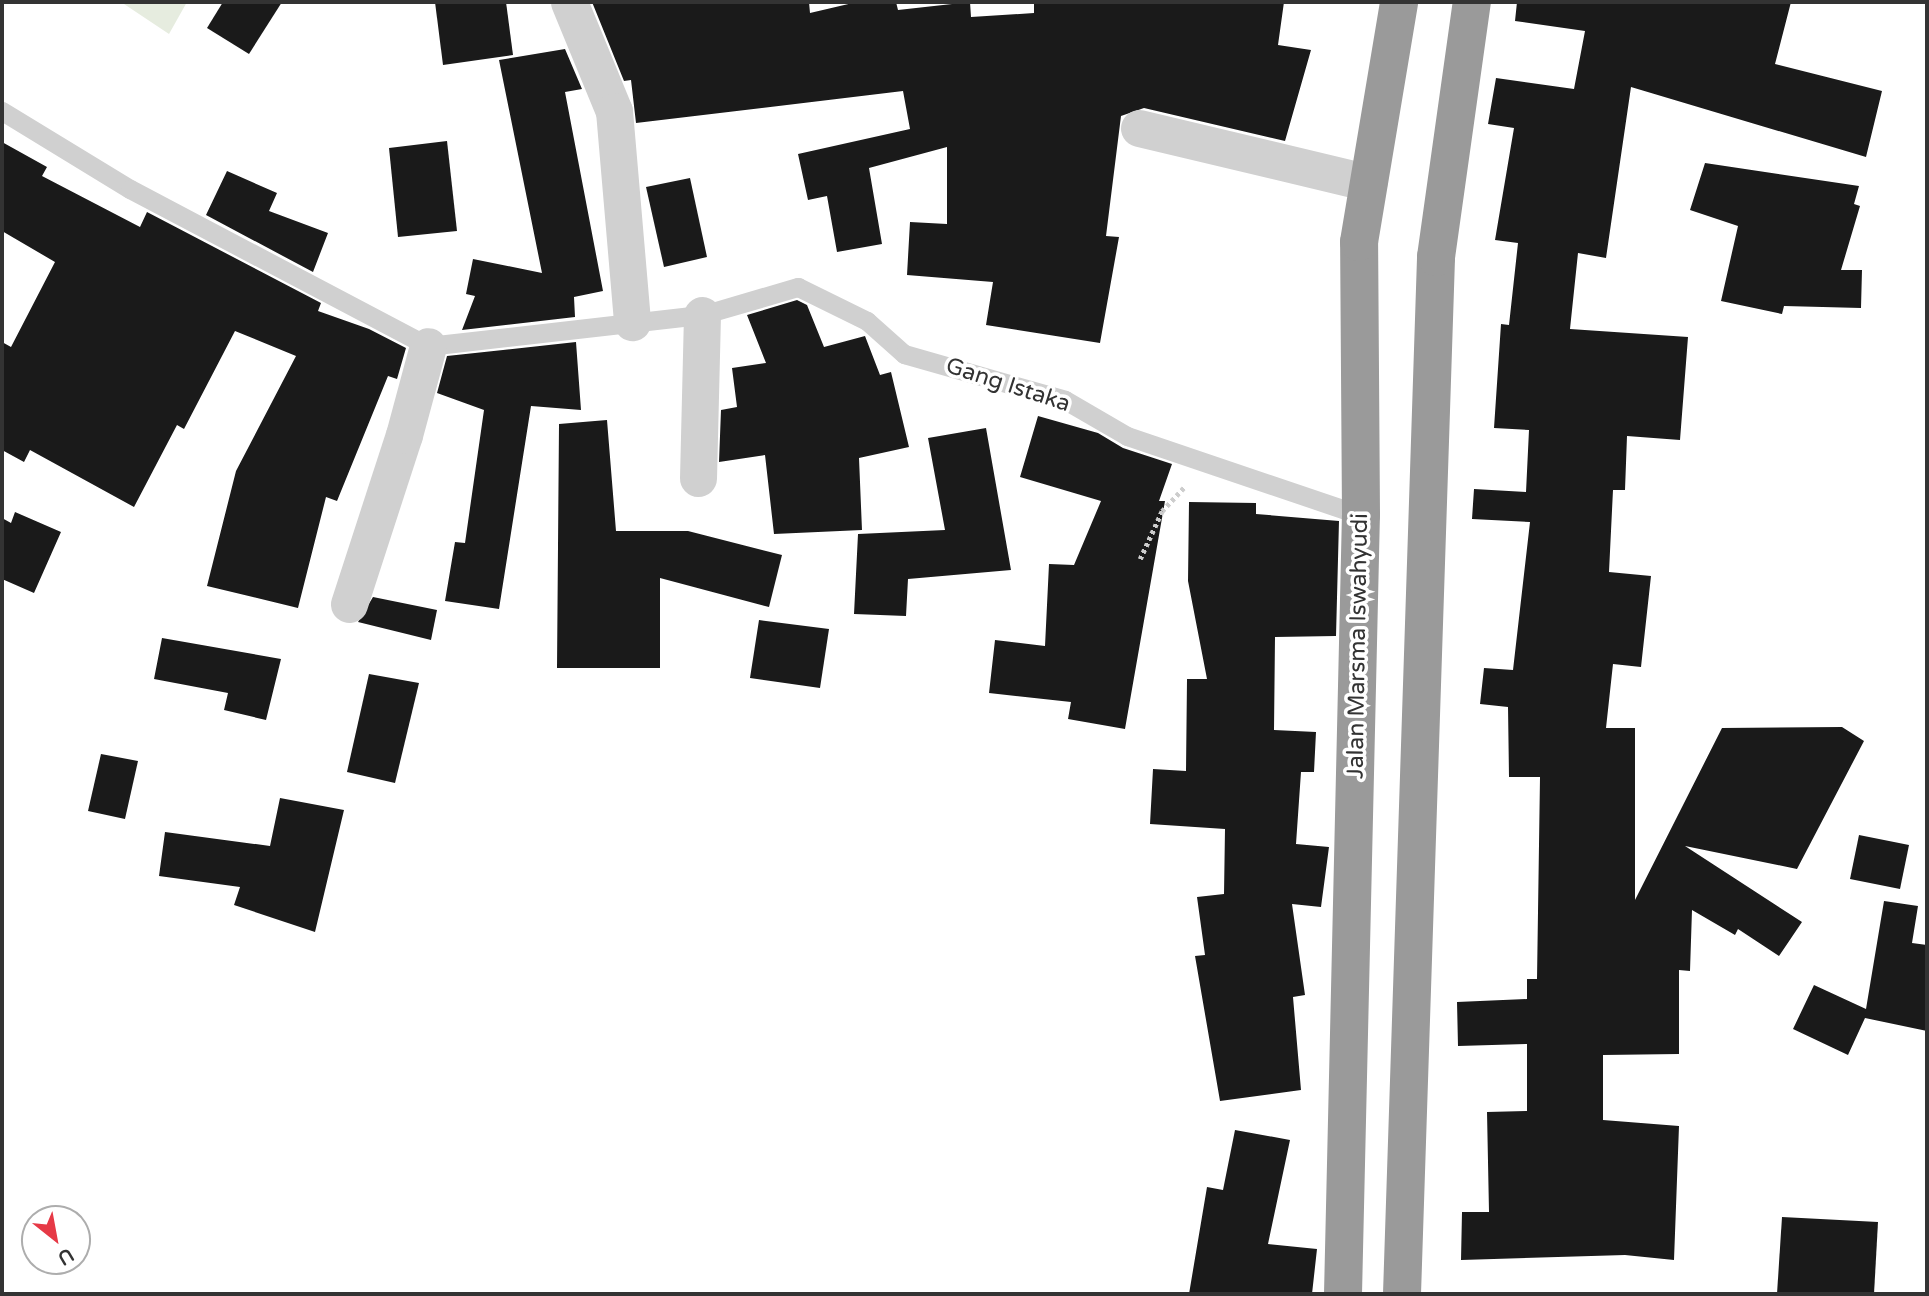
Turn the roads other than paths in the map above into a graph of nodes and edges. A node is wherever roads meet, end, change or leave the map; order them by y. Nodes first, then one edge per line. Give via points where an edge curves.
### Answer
1 (569, 2) edge
2 (1399, 2) edge
3 (1472, 2) edge
4 (2, 111) edge
5 (1139, 128) dead end
6 (1369, 183) junction
7 (702, 315) junction
8 (632, 322) junction
9 (428, 346) junction
10 (698, 478) dead end
11 (1361, 515) junction
12 (349, 604) dead end
13 (1343, 1294) edge
14 (1402, 1294) edge

1 - 8 street via 614,111
2 - 6 highway, Jalan Marsma Iswahyudi
3 - 14 highway via 1436,257
4 - 9 lane via 130,189
5 - 6 street
6 - 11 highway, Jalan Marsma Iswahyudi via 1359,242
7 - 8 lane, Gang Istaka
7 - 10 street
7 - 11 lane, Gang Istaka via 798,287 809,289 867,321 904,354 1065,400 1127,436
8 - 9 lane, Gang Istaka
9 - 12 street
11 - 13 highway, Jalan Marsma Iswahyudi

